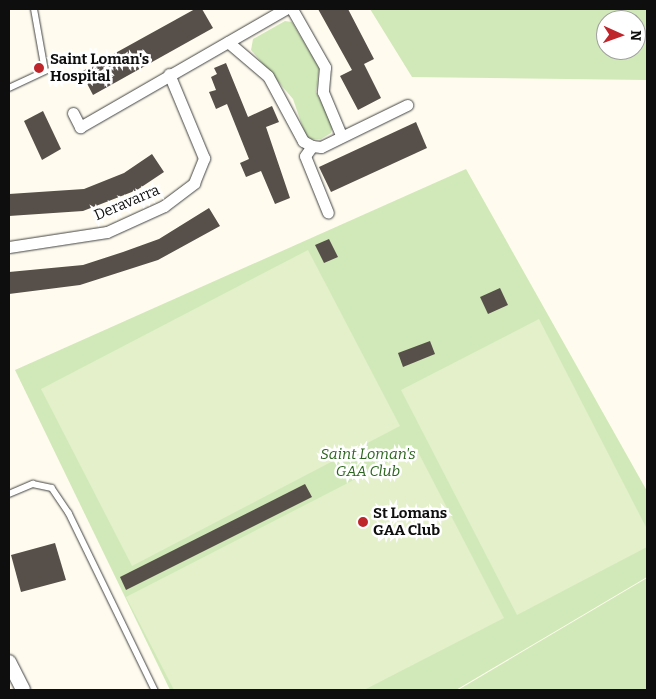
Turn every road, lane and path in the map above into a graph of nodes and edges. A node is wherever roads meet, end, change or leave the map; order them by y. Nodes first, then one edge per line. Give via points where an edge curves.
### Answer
1 (34, 9) edge
2 (285, 9) edge
3 (292, 9) edge
4 (228, 42) junction
5 (169, 74) junction
6 (9, 88) edge
7 (407, 105) dead end
8 (73, 113) dead end
9 (342, 134) junction
10 (312, 146) junction
11 (328, 213) dead end
12 (9, 247) edge
13 (9, 494) edge
14 (9, 662) edge
15 (23, 690) edge
16 (155, 690) edge

1 - 6 lane via 45,71
2 - 4 street
3 - 9 street via 325,67 323,92
4 - 5 street
4 - 10 street via 268,76 303,141
5 - 8 street via 80,127
5 - 12 street, Deravarra via 204,158 194,183 164,206 107,232
7 - 9 street
9 - 10 street via 321,146
10 - 11 street via 305,156
13 - 16 lane via 33,484 52,488 69,513
14 - 15 street

